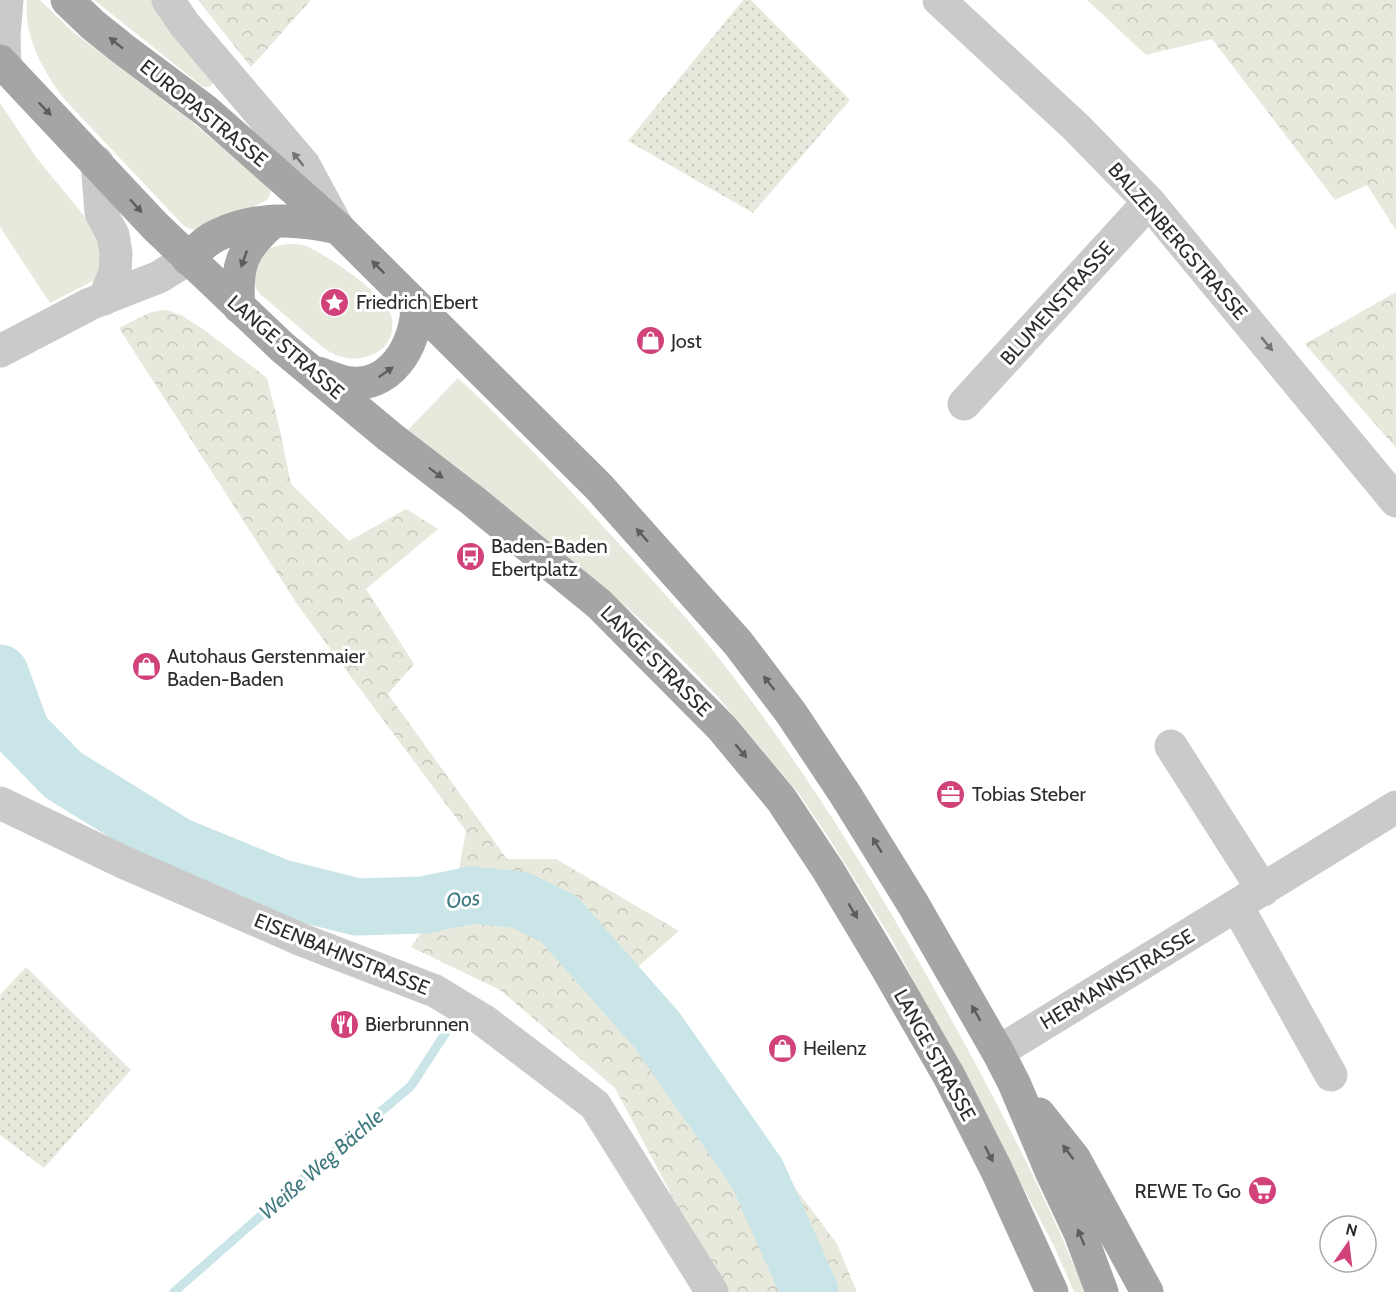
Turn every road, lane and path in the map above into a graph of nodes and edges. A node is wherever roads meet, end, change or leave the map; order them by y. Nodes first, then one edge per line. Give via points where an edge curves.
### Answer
1 (7, 0) edge
2 (68, 0) edge
3 (168, 0) edge
4 (939, 0) edge
5 (2, 64) edge
6 (97, 162) junction
7 (1149, 202) junction
8 (274, 221) junction
9 (338, 228) junction
10 (188, 259) junction
11 (104, 299) junction
12 (239, 306) junction
13 (417, 307) junction
14 (0, 351) edge
15 (311, 371) junction
16 (964, 404) dead end
17 (1396, 501) edge
18 (1171, 746) dead end
19 (1, 806) edge
20 (1396, 807) edge
21 (1250, 898) junction
22 (998, 1052) junction
23 (1331, 1075) dead end
24 (1014, 1083) junction
25 (712, 1292) edge
26 (1052, 1292) edge
27 (1102, 1292) edge
28 (1147, 1292) edge

1 - 5 street, LANGE STRASSE
9 -> 2 main road, EUROPASTRASSE via 206,111 115,43
9 -> 3 street via 304,165
4 - 7 street, BALZENBERGSTRASSE via 1076,127
5 -> 6 main road, LANGE STRASSE
6 -> 10 main road, LANGE STRASSE
6 - 11 street via 101,213 113,235 116,253 115,273
7 - 16 street, BLUMENSTRASSE
7 -> 17 street, BALZENBERGSTRASSE
8 - 9 main road
8 - 10 main road via 241,226 216,236
8 -> 12 main road via 255,237 245,254 237,288
13 -> 9 main road
10 - 11 street via 159,277
10 - 12 main road, LANGE STRASSE
11 - 14 street
12 - 15 main road, LANGE STRASSE
15 -> 13 main road via 347,383 385,375 403,355 413,335
22 -> 13 main road via 914,904 845,794 745,652 598,487
15 -> 26 main road, LANGE STRASSE via 598,604 722,728 781,800 828,870 949,1076
18 - 21 street
19 - 25 street, EISENBAHNSTRASSE via 302,940 435,992 483,1020 596,1105
20 - 21 street, HERMANNSTRASSE
21 - 22 street, HERMANNSTRASSE
21 - 23 street
22 - 24 main road
27 -> 24 main road
28 -> 24 main road via 1074,1158

